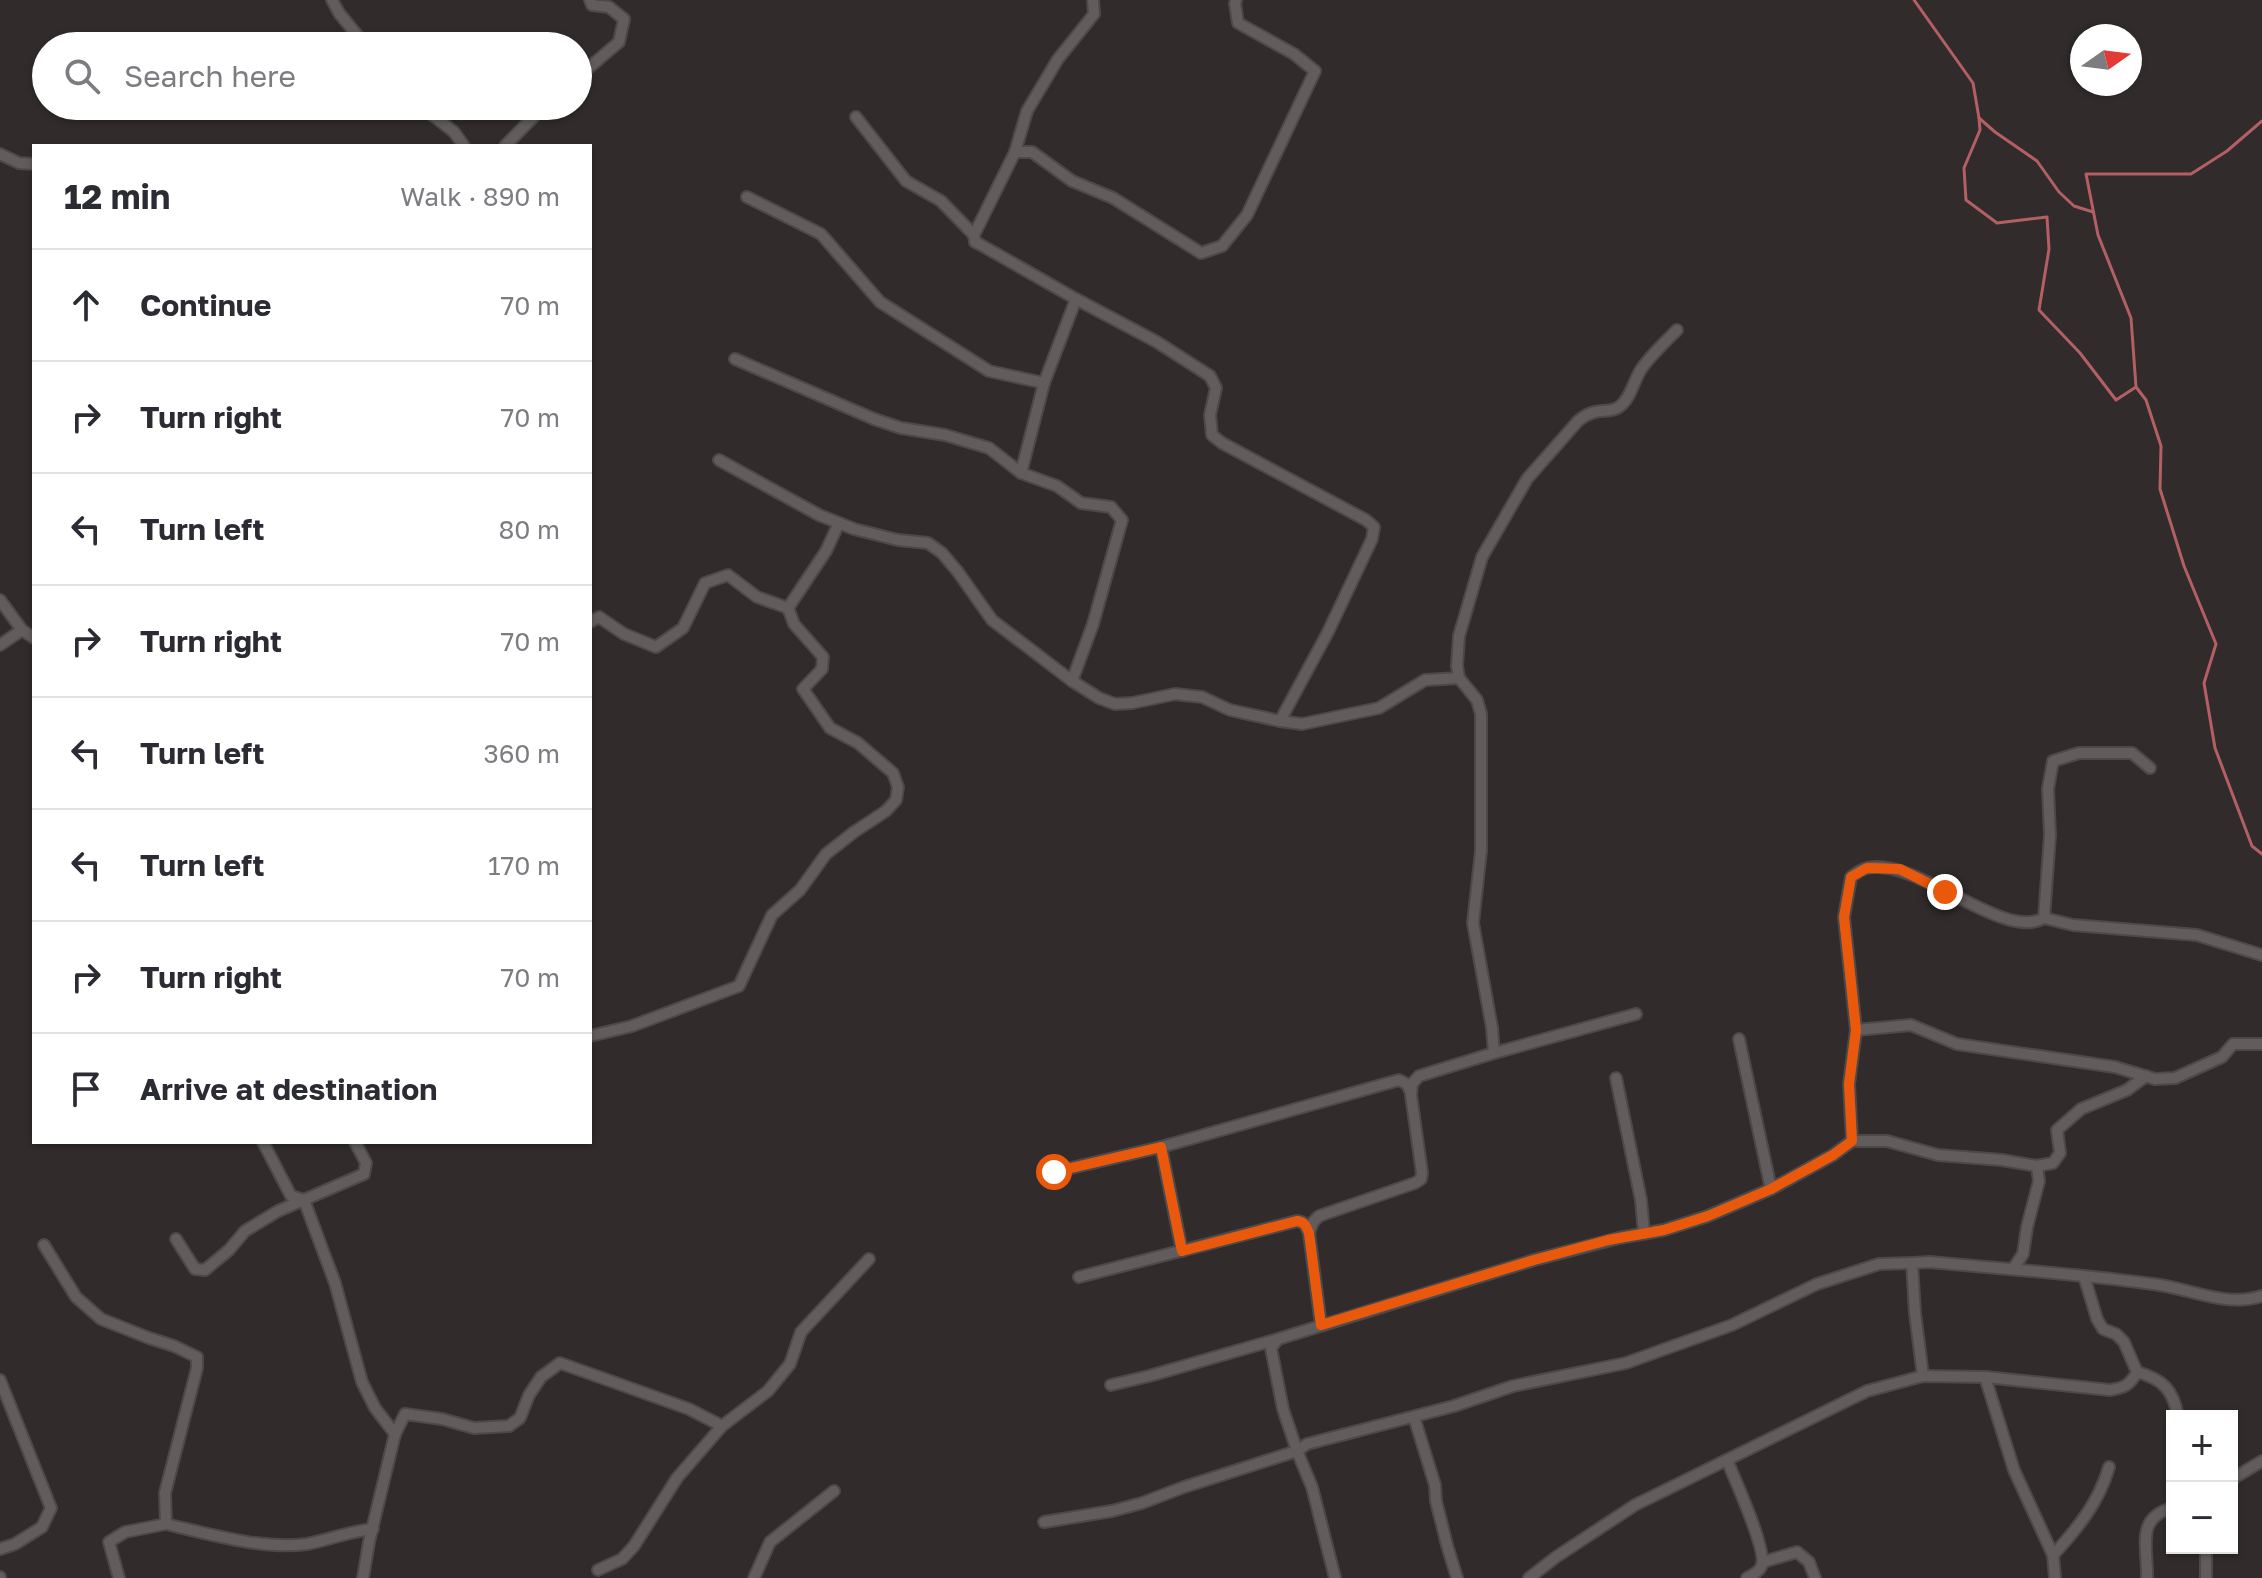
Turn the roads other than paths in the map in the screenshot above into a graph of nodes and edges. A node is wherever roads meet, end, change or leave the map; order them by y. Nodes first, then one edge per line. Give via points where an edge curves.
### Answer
1 (332, 0) edge
2 (590, 0) edge
3 (1093, 0) edge
4 (1236, 0) edge
5 (355, 32) edge
6 (592, 65) edge
7 (856, 117) dead end
8 (439, 120) edge
9 (530, 120) edge
10 (463, 144) edge
11 (507, 144) edge
12 (1015, 152) junction
13 (0, 154) edge
14 (32, 164) edge
15 (747, 197) dead end
16 (974, 235) junction
17 (1076, 299) junction
18 (1677, 330) dead end
19 (735, 359) dead end
20 (1044, 383) junction
21 (719, 460) dead end
22 (1021, 473) junction
23 (839, 523) junction
24 (0, 600) edge
25 (788, 608) junction
26 (592, 621) edge
27 (22, 630) junction
28 (32, 637) edge
29 (0, 645) edge
30 (1459, 678) junction
31 (1072, 681) junction
32 (1280, 721) junction
33 (2150, 768) dead end
34 (2044, 918) junction
35 (2262, 955) edge
36 (1636, 1014) dead end
37 (1856, 1030) junction
38 (592, 1036) edge
39 (1739, 1039) dead end
40 (2262, 1044) edge
41 (1494, 1053) junction
42 (2146, 1076) junction
43 (1616, 1078) dead end
44 (1411, 1095) junction
45 (1852, 1141) junction
46 (264, 1144) edge
47 (356, 1144) edge
48 (1161, 1147) junction
49 (2037, 1166) junction
50 (1054, 1172) dead end
51 (1771, 1189) junction
52 (304, 1200) junction
53 (1309, 1233) junction
54 (1644, 1233) junction
55 (176, 1239) dead end
56 (44, 1245) dead end
57 (1182, 1251) junction
58 (869, 1259) dead end
59 (1912, 1263) junction
60 (2013, 1269) junction
61 (2084, 1276) junction
62 (1079, 1277) dead end
63 (2262, 1296) edge
64 (1321, 1325) junction
65 (1278, 1339) junction
66 (2137, 1372) junction
67 (1923, 1376) junction
68 (1985, 1377) junction
69 (0, 1380) edge
70 (1111, 1385) dead end
71 (2177, 1410) edge
72 (1414, 1417) junction
73 (722, 1426) junction
74 (395, 1434) junction
75 (1297, 1451) junction
76 (1727, 1460) junction
77 (2262, 1461) edge
78 (2109, 1467) dead end
79 (2238, 1475) edge
80 (834, 1491) dead end
81 (2166, 1510) edge
82 (1044, 1522) dead end
83 (166, 1524) junction
84 (373, 1529) junction
85 (0, 1549) edge
86 (2206, 1554) dead end
87 (2053, 1555) junction
88 (1763, 1562) junction
89 (598, 1570) dead end
90 (119, 1578) edge
91 (363, 1578) edge
92 (754, 1578) edge
93 (1335, 1578) edge
94 (1457, 1578) edge
95 (1529, 1578) edge
96 (1747, 1578) edge
97 (1815, 1578) edge
98 (2055, 1578) edge
99 (2147, 1578) edge
100 (2206, 1578) edge

1 - 5 street
2 - 6 street via 624,19 619,42
3 - 12 street via 1094,14 1058,59 1027,111
4 - 12 street via 1238,23 1315,71 1247,215 1222,246 1201,253 1113,198 1072,181 1032,152
7 - 16 street via 906,181 941,201
8 - 10 street
9 - 11 street
12 - 16 street
13 - 14 street
15 - 20 street via 821,234 880,302 989,371
16 - 17 street via 975,242
17 - 20 street
17 - 32 street via 1210,376 1216,388 1210,428 1222,443 1374,527 1328,632
18 - 30 street via 1641,369 1619,408 1587,413 1527,479 1482,557 1459,636
19 - 22 street via 874,419 989,448
20 - 22 street
21 - 23 street
22 - 31 street via 1057,486 1081,503 1111,507 1122,520
23 - 25 street
23 - 31 street via 928,543 958,572 992,620
24 - 27 street
25 - 26 street via 757,597 728,575 705,583 683,628 656,647 599,617
25 - 38 street via 794,624 823,657 822,669 803,689 830,728 858,743 893,773 896,800 826,854 800,890 772,915 739,986
27 - 28 street
27 - 29 street
30 - 32 street via 1425,680 1379,708 1302,724
30 - 41 street via 1481,714 1481,851 1473,923
31 - 32 street via 1115,704 1175,694
33 - 34 street via 2132,753 2079,753 2053,761
34 - 35 street via 2197,935
34 - 37 street via 2036,923 2012,921 1900,869 1867,868 1851,877 1844,917
36 - 41 street
37 - 42 street via 1911,1025 1957,1044
37 - 45 street via 1849,1084
39 - 51 street
40 - 42 street via 2233,1044 2222,1057 2175,1078
41 - 44 street via 1419,1076
42 - 49 street via 2070,1117 2057,1130 2060,1153 2053,1163
43 - 54 street
44 - 48 street via 1399,1080
44 - 53 street via 1421,1179 1319,1216
45 - 49 street via 1887,1141 1938,1155
45 - 51 street
46 - 52 street via 291,1196
47 - 52 street via 366,1163 364,1174
48 - 50 street
48 - 57 street
49 - 60 street via 2039,1181 2023,1254
51 - 54 street via 1708,1216
52 - 55 street via 245,1231 205,1270 195,1269
52 - 74 street via 335,1283 362,1382
53 - 57 street via 1297,1221
53 - 64 street
54 - 64 street via 1534,1260
56 - 83 street via 76,1297 101,1319 197,1357 165,1493
57 - 62 street
58 - 73 street via 801,1332 790,1364 768,1391
59 - 60 street
59 - 67 street
59 - 72 street via 1879,1264 1817,1284 1732,1325 1626,1363 1513,1386
60 - 61 street
61 - 63 street via 2175,1286 2206,1297 2247,1301
61 - 66 street via 2097,1319 2124,1342
64 - 65 street
65 - 70 street
65 - 75 street via 1272,1356
66 - 68 street via 2123,1388 2110,1390
66 - 71 street via 2168,1388
67 - 68 street
67 - 76 street via 1867,1391
68 - 87 street via 2014,1470
69 - 85 street via 51,1508 42,1527
72 - 75 street
72 - 94 street
73 - 74 street via 560,1363 541,1377 520,1418 509,1426 474,1428 405,1414
73 - 89 street via 677,1478 634,1546 622,1559
74 - 84 street
75 - 82 street via 1142,1503
75 - 93 street via 1312,1487
76 - 88 street
76 - 95 street via 1635,1505
77 - 79 street
78 - 87 street via 2100,1495
80 - 92 street via 770,1542
81 - 99 street via 2149,1521
83 - 84 street via 252,1543 305,1544
83 - 90 street via 125,1532 109,1542
84 - 91 street
86 - 100 street
87 - 98 street
88 - 96 street
88 - 97 street via 1797,1552 1809,1562

